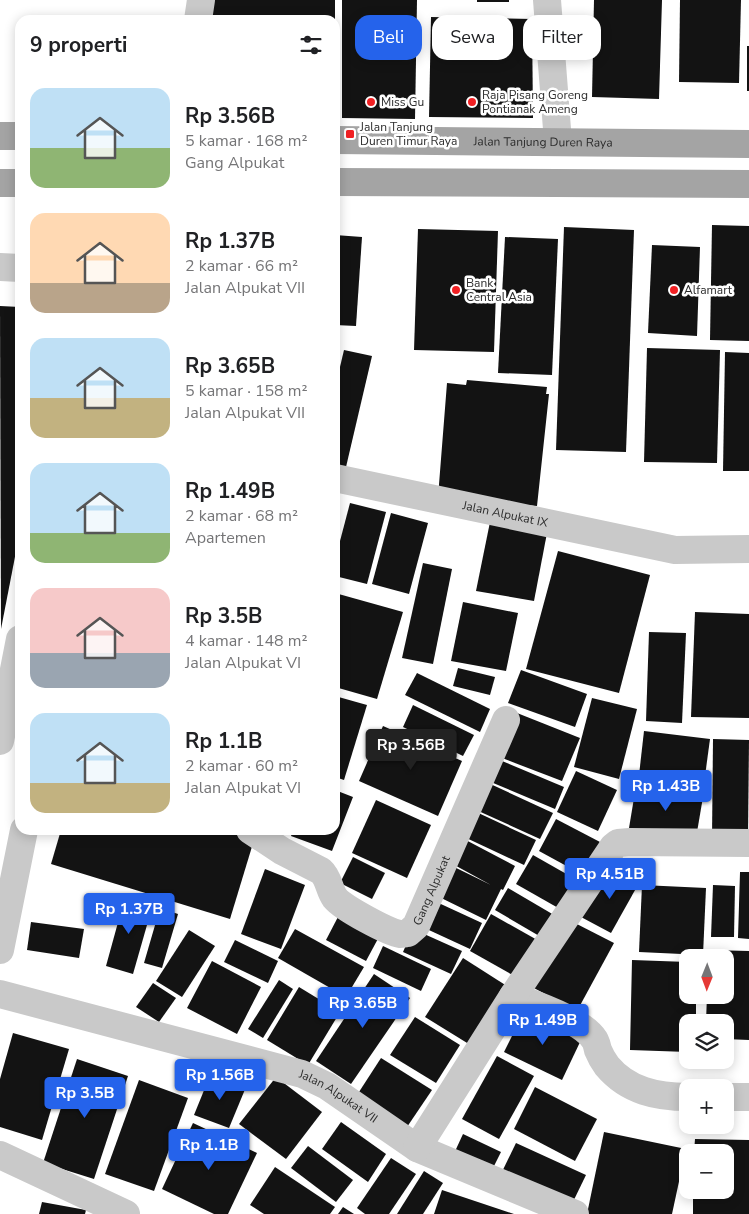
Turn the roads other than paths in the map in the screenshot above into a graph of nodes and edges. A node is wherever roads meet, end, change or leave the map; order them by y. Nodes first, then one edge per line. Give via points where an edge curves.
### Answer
1 (201, 0) edge
2 (547, 0) edge
3 (199, 15) edge
4 (0, 136) edge
5 (15, 136) edge
6 (340, 140) edge
7 (558, 142) junction
8 (749, 144) edge
9 (340, 182) edge
10 (0, 183) edge
11 (15, 183) edge
12 (749, 184) edge
13 (0, 267) edge
14 (15, 268) edge
15 (340, 479) edge
16 (749, 549) edge
17 (15, 664) edge
18 (506, 720) dead end
19 (0, 741) edge
20 (23, 835) edge
21 (258, 835) edge
22 (749, 844) edge
23 (0, 950) edge
24 (0, 994) edge
25 (512, 996) junction
26 (679, 1096) edge
27 (734, 1097) edge
28 (749, 1097) edge
29 (417, 1148) junction
30 (0, 1155) edge
31 (126, 1214) edge
32 (575, 1214) edge

1 - 3 street
2 - 7 street
4 - 5 main road
6 - 7 main road, Jalan Tanjung Duren Raya
7 - 8 main road, Jalan Tanjung Duren Raya
9 - 12 main road
10 - 11 main road
13 - 14 street
15 - 16 street, Jalan Alpukat IX via 675,550
17 - 19 street
18 - 21 street, Gang Alpukat via 416,926 408,933 400,934 340,902 335,898 325,874
20 - 23 street
22 - 25 street via 618,843 609,850
24 - 29 street, Jalan Alpukat VII via 302,1074 327,1086
25 - 26 street via 577,1024 594,1039 608,1066 626,1083 649,1094
25 - 29 street
27 - 28 street
29 - 32 street, Jalan Alpukat VII
30 - 31 street

